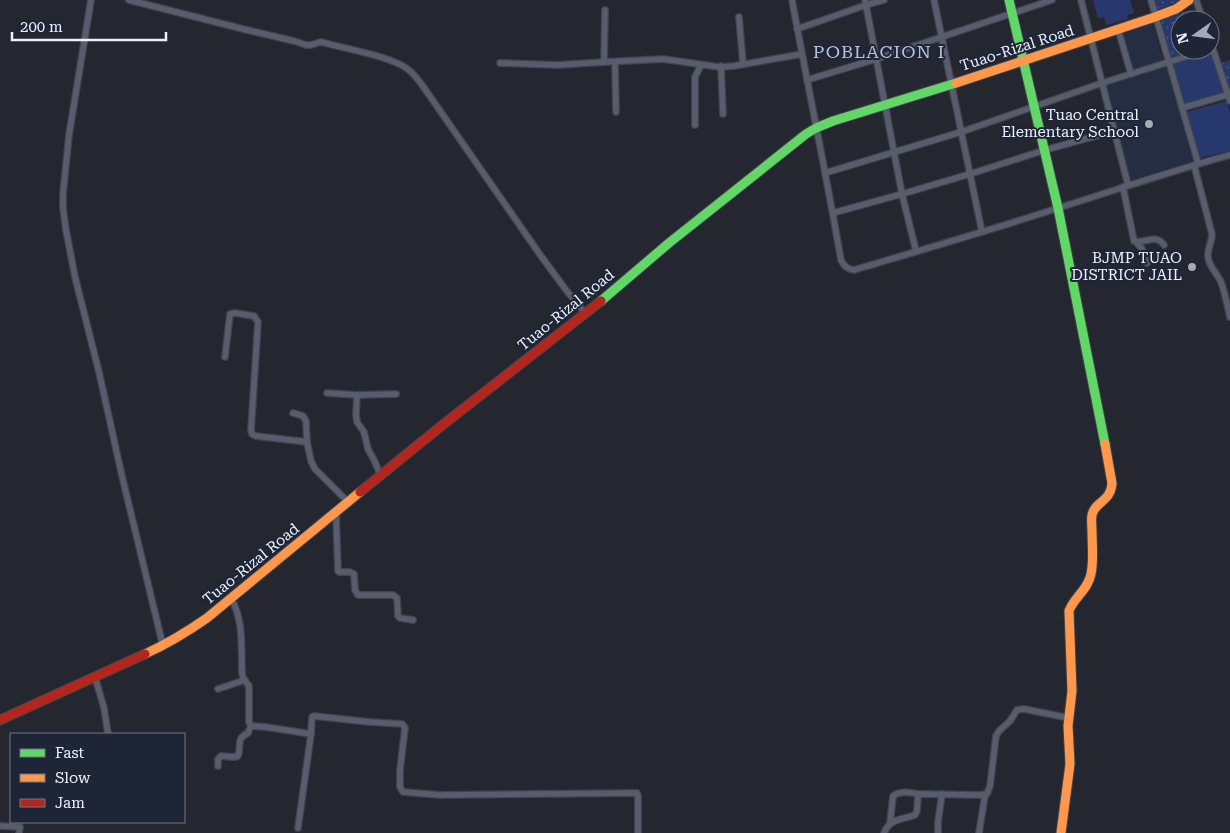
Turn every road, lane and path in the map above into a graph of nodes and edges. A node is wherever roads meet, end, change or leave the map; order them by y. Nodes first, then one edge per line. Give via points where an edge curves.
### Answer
1 (91, 0) edge
2 (129, 0) edge
3 (792, 0) edge
4 (884, 0) edge
5 (934, 0) edge
6 (1009, 0) edge
7 (1052, 0) edge
8 (1081, 0) edge
9 (1151, 0) edge
10 (1189, 0) edge
11 (865, 2) edge
12 (605, 10) dead end
13 (1012, 14) junction
14 (739, 17) dead end
15 (1156, 17) junction
16 (798, 29) junction
17 (1118, 29) junction
18 (942, 36) junction
19 (1090, 39) junction
20 (802, 54) junction
21 (876, 59) junction
22 (1024, 60) junction
23 (1178, 60) edge
24 (1214, 60) edge
25 (604, 62) junction
26 (614, 62) junction
27 (1169, 63) junction
28 (500, 64) dead end
29 (743, 64) junction
30 (701, 65) junction
31 (721, 66) junction
32 (1131, 74) junction
33 (807, 80) junction
34 (1102, 83) junction
35 (951, 84) junction
36 (1229, 97) edge
37 (885, 105) junction
38 (1034, 106) junction
39 (1182, 108) junction
40 (616, 112) dead end
41 (723, 114) dead end
42 (696, 125) dead end
43 (816, 128) junction
44 (1114, 131) junction
45 (961, 132) junction
46 (1045, 150) junction
47 (894, 152) junction
48 (1230, 155) edge
49 (1196, 164) junction
50 (825, 173) junction
51 (970, 174) junction
52 (1126, 186) junction
53 (902, 194) junction
54 (1058, 208) junction
55 (833, 213) junction
56 (982, 232) junction
57 (1137, 243) junction
58 (1164, 245) dead end
59 (916, 251) junction
60 (1148, 263) dead end
61 (586, 314) junction
62 (1230, 317) edge
63 (224, 357) dead end
64 (327, 393) dead end
65 (396, 394) dead end
66 (357, 395) junction
67 (293, 413) dead end
68 (307, 442) junction
69 (381, 476) junction
70 (349, 503) junction
71 (336, 514) junction
72 (231, 598) junction
73 (413, 620) dead end
74 (163, 646) junction
75 (95, 677) junction
76 (245, 680) junction
77 (218, 689) dead end
78 (1069, 718) junction
79 (0, 720) edge
80 (251, 726) junction
81 (108, 733) edge
82 (311, 734) junction
83 (218, 766) dead end
84 (920, 794) junction
85 (942, 794) junction
86 (985, 795) junction
87 (890, 823) junction
88 (0, 826) edge
89 (20, 827) edge
90 (298, 828) dead end
91 (638, 833) edge
92 (884, 833) edge
93 (938, 833) edge
94 (979, 833) edge
95 (1061, 833) edge

1 - 74 street via 69,135 63,208 75,277
2 - 61 street via 306,45 321,42 403,65 427,92 541,256
3 - 16 street
4 - 11 street
5 - 18 street
6 - 13 main road
7 - 13 street
8 - 19 street
9 - 15 street
10 - 15 main road, Tuao-Rizal Road via 1185,5
11 - 16 street
11 - 21 street
12 - 25 street
13 - 18 street
13 - 22 main road
14 - 29 street
15 - 17 main road, Tuao-Rizal Road
15 - 27 street
16 - 20 street
17 - 19 main road, Tuao-Rizal Road
17 - 32 street
18 - 21 street
18 - 35 street
19 - 22 main road, Tuao-Rizal Road
19 - 34 street
20 - 29 street
20 - 33 street
21 - 33 street
21 - 37 street
22 - 35 main road, Tuao-Rizal Road
22 - 38 main road
23 - 27 street
24 - 36 street
25 - 26 street
25 - 28 street
26 - 30 street via 662,59
26 - 40 street
27 - 32 street
27 - 39 street
29 - 31 street
30 - 31 street
30 - 42 street via 695,77
31 - 41 street
32 - 34 street
33 - 43 street
34 - 38 street
34 - 44 street
35 - 37 main road, Tuao-Rizal Road
35 - 45 street
36 - 39 street
37 - 43 main road, Tuao-Rizal Road
37 - 47 street
38 - 45 street
38 - 46 main road
39 - 49 street
43 - 50 street
43 - 61 main road, Tuao-Rizal Road via 697,220
44 - 46 street
44 - 52 street
45 - 47 street
45 - 51 street
46 - 51 street
46 - 54 main road
47 - 50 street
47 - 53 street
48 - 49 street
49 - 52 street
49 - 62 street via 1212,234 1208,259 1221,282
50 - 55 street
51 - 53 street
51 - 56 street
52 - 54 street
52 - 57 street
53 - 55 street
53 - 59 street
54 - 56 street
54 - 78 main road via 1112,488 1109,496 1094,511 1090,580 1068,611 1072,692
55 - 59 street via 840,260 846,268 854,270
56 - 59 street
57 - 58 street via 1155,239
57 - 60 street
61 - 69 main road, Tuao-Rizal Road
63 - 68 street via 230,314 254,316 258,322 252,434
64 - 66 street
65 - 66 street
66 - 69 street via 357,422
67 - 68 street via 305,418
68 - 70 street via 315,469
69 - 70 main road, Tuao-Rizal Road
70 - 71 main road, Tuao-Rizal Road
71 - 72 main road, Tuao-Rizal Road
71 - 73 street via 338,571 354,574 358,595 393,595 397,598 398,616
72 - 74 main road, Tuao-Rizal Road
72 - 76 street via 241,633
74 - 75 main road, Tuao-Rizal Road
75 - 79 main road, Tuao-Rizal Road
75 - 81 street
76 - 77 street
76 - 80 street via 249,686 248,722
78 - 86 street via 1018,710 996,736 989,790
78 - 95 main road via 1070,764
80 - 82 street
80 - 83 street via 240,740 238,756 221,756
82 - 90 street
82 - 91 street via 314,716 404,724 400,787 405,792 440,795 637,793
84 - 85 street
84 - 87 street via 915,814
84 - 87 street via 894,794
85 - 86 street
85 - 93 street
86 - 94 street
87 - 92 street
88 - 89 street

